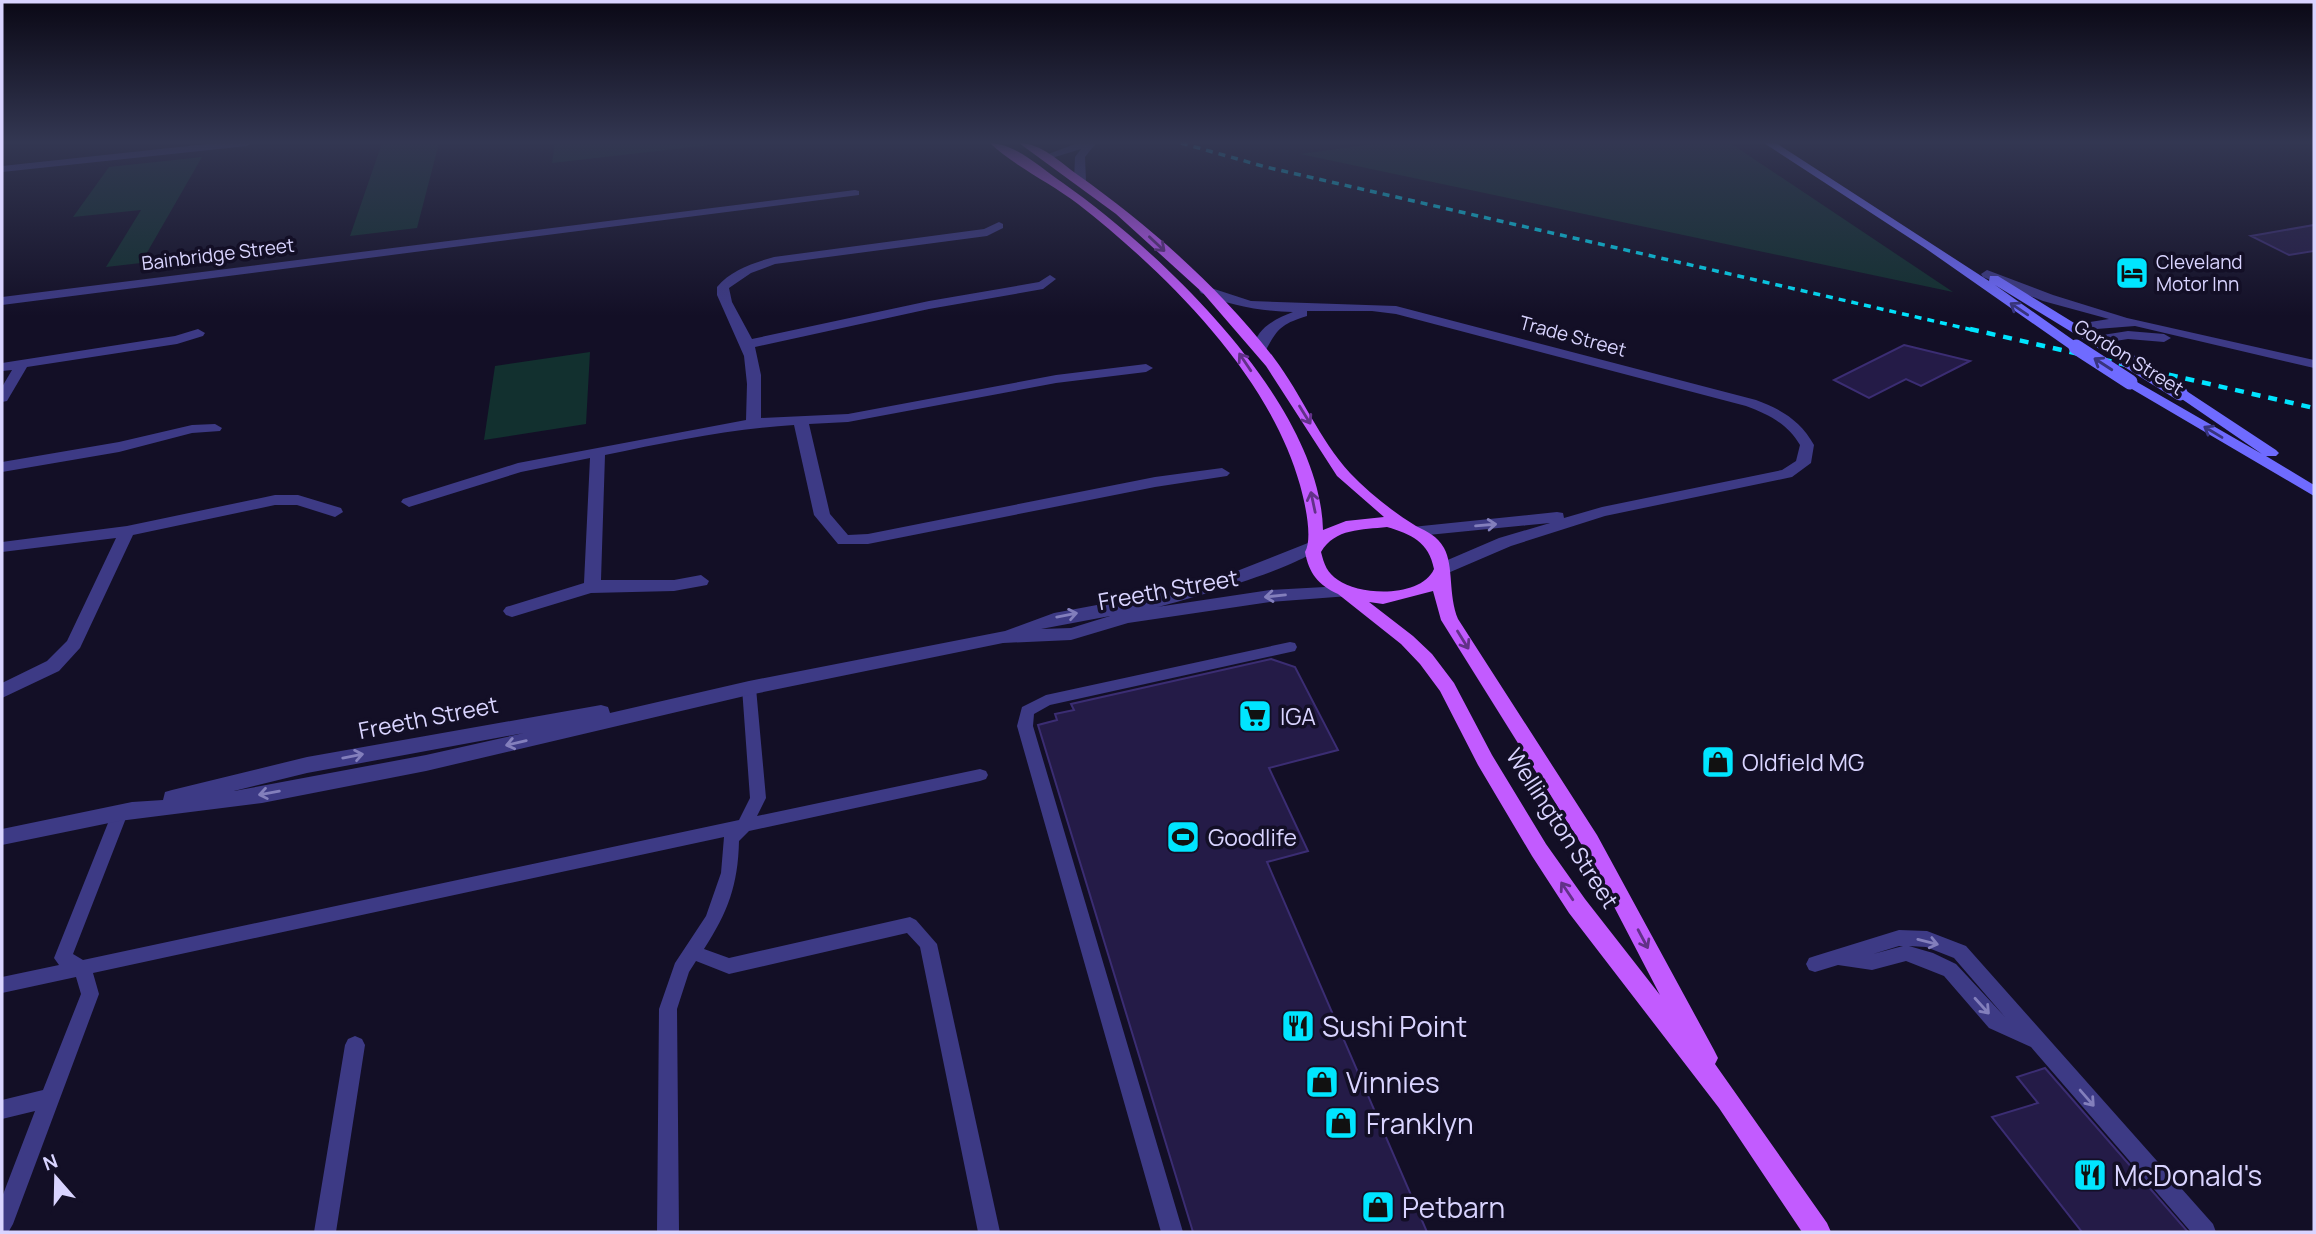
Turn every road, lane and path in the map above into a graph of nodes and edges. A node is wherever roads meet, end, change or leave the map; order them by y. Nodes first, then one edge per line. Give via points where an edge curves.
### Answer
1 (802, 201) edge
2 (1078, 201) edge
3 (1104, 201) edge
4 (1859, 201) edge
5 (999, 226) dead end
6 (1929, 245) junction
7 (1987, 274) junction
8 (1050, 279) dead end
9 (1205, 290) junction
10 (2, 301) edge
11 (1318, 307) junction
12 (2151, 325) junction
13 (2076, 328) junction
14 (198, 333) dead end
15 (2062, 338) junction
16 (2096, 340) junction
17 (748, 344) junction
18 (2237, 348) junction
19 (1260, 349) junction
20 (2314, 364) edge
21 (21, 366) junction
22 (2, 367) edge
23 (1146, 368) dead end
24 (2, 398) edge
25 (801, 422) junction
26 (754, 423) junction
27 (215, 428) dead end
28 (598, 452) junction
29 (2, 467) edge
30 (1222, 473) dead end
31 (2314, 484) edge
32 (2314, 491) edge
33 (410, 502) dead end
34 (335, 512) dead end
35 (1602, 512) junction
36 (1413, 529) junction
37 (127, 531) junction
38 (1314, 544) junction
39 (2, 547) edge
40 (1441, 573) junction
41 (701, 581) dead end
42 (592, 586) junction
43 (1344, 593) junction
44 (512, 611) dead end
45 (1003, 637) junction
46 (1290, 648) dead end
47 (749, 688) junction
48 (2, 691) edge
49 (307, 765) junction
50 (979, 775) dead end
51 (302, 787) junction
52 (120, 813) junction
53 (746, 825) junction
54 (2, 837) edge
55 (692, 952) junction
56 (1815, 964) dead end
57 (82, 968) junction
58 (2, 985) edge
59 (355, 1045) dead end
60 (50, 1098) junction
61 (1728, 1100) junction
62 (2, 1109) edge
63 (2, 1224) edge
64 (325, 1232) edge
65 (668, 1232) edge
66 (989, 1232) edge
67 (1172, 1232) edge
68 (1818, 1232) edge
69 (2205, 1232) edge

1 - 10 street, Bainbridge Street
38 -> 2 main road via 1315,502 1301,465 1278,418 1229,340 1160,269
3 -> 9 main road
4 - 6 street, Gordon Street
5 - 17 street via 987,232 750,268 723,287 722,296
6 - 7 street, Gordon Street
15 -> 6 street, Gordon Street
7 - 12 street via 2048,298
7 - 13 street, Gordon Street
8 - 17 street via 1043,285 854,319
9 - 11 street, Trade Street via 1251,307
9 - 19 main road
11 - 19 street, Trade Street via 1274,324
11 - 35 street, Trade Street via 1396,310 1751,403 1780,415 1805,440 1803,463 1787,474
12 - 13 street via 2114,322
12 - 18 street
13 - 15 street
13 - 16 street, Gordon Street
14 - 21 street
15 - 16 street
32 -> 15 street, Gordon Street, bridge
16 - 18 street via 2155,336
16 - 31 street, Gordon Street, bridge
17 - 26 street
18 - 20 street
19 -> 36 main road via 1341,472 1366,497
21 - 22 street
21 - 24 street
23 - 25 street
25 - 26 street
25 - 30 street via 822,515 844,540
26 - 28 street
27 - 29 street
28 - 33 street via 518,468
28 - 42 street
34 - 37 street via 298,500 275,500
36 -> 35 street
35 - 40 street via 1505,542
36 - 38 main road via 1387,522 1359,523 1333,530
36 - 40 main road via 1438,550
37 - 39 street
37 - 48 street via 74,643 53,666
38 - 43 main road via 1312,561 1317,572
45 -> 38 street, Freeth Street via 1052,618 1214,587
40 - 43 main road via 1408,595 1376,598
40 -> 61 main road, Wellington Street via 1450,620 1590,841
41 - 42 street via 682,587
42 - 44 street
43 -> 45 street, Freeth Street via 1270,596 1126,617 1071,634
61 -> 43 main road, Wellington Street via 1562,884 1426,659
45 - 47 street, Freeth Street
46 - 67 lane via 1046,700 1027,711 1025,726
49 -> 47 street, Freeth Street
47 -> 51 street, Freeth Street
47 - 53 lane via 758,798
49 - 51 street
49 - 52 street, Freeth Street
50 - 53 lane
51 -> 52 street, Freeth Street
52 - 54 street, Freeth Street
52 - 57 lane via 63,958
53 - 55 lane via 731,839 730,873 714,919
53 - 57 lane
55 - 65 lane via 681,969 668,1009
55 - 66 lane via 729,966 910,925 928,944
56 -> 69 lane via 1899,938 1927,939 1960,952
57 - 58 lane
57 - 60 lane via 90,994
59 - 64 lane
60 - 62 lane
60 - 63 lane
61 - 68 main road, Wellington Street

